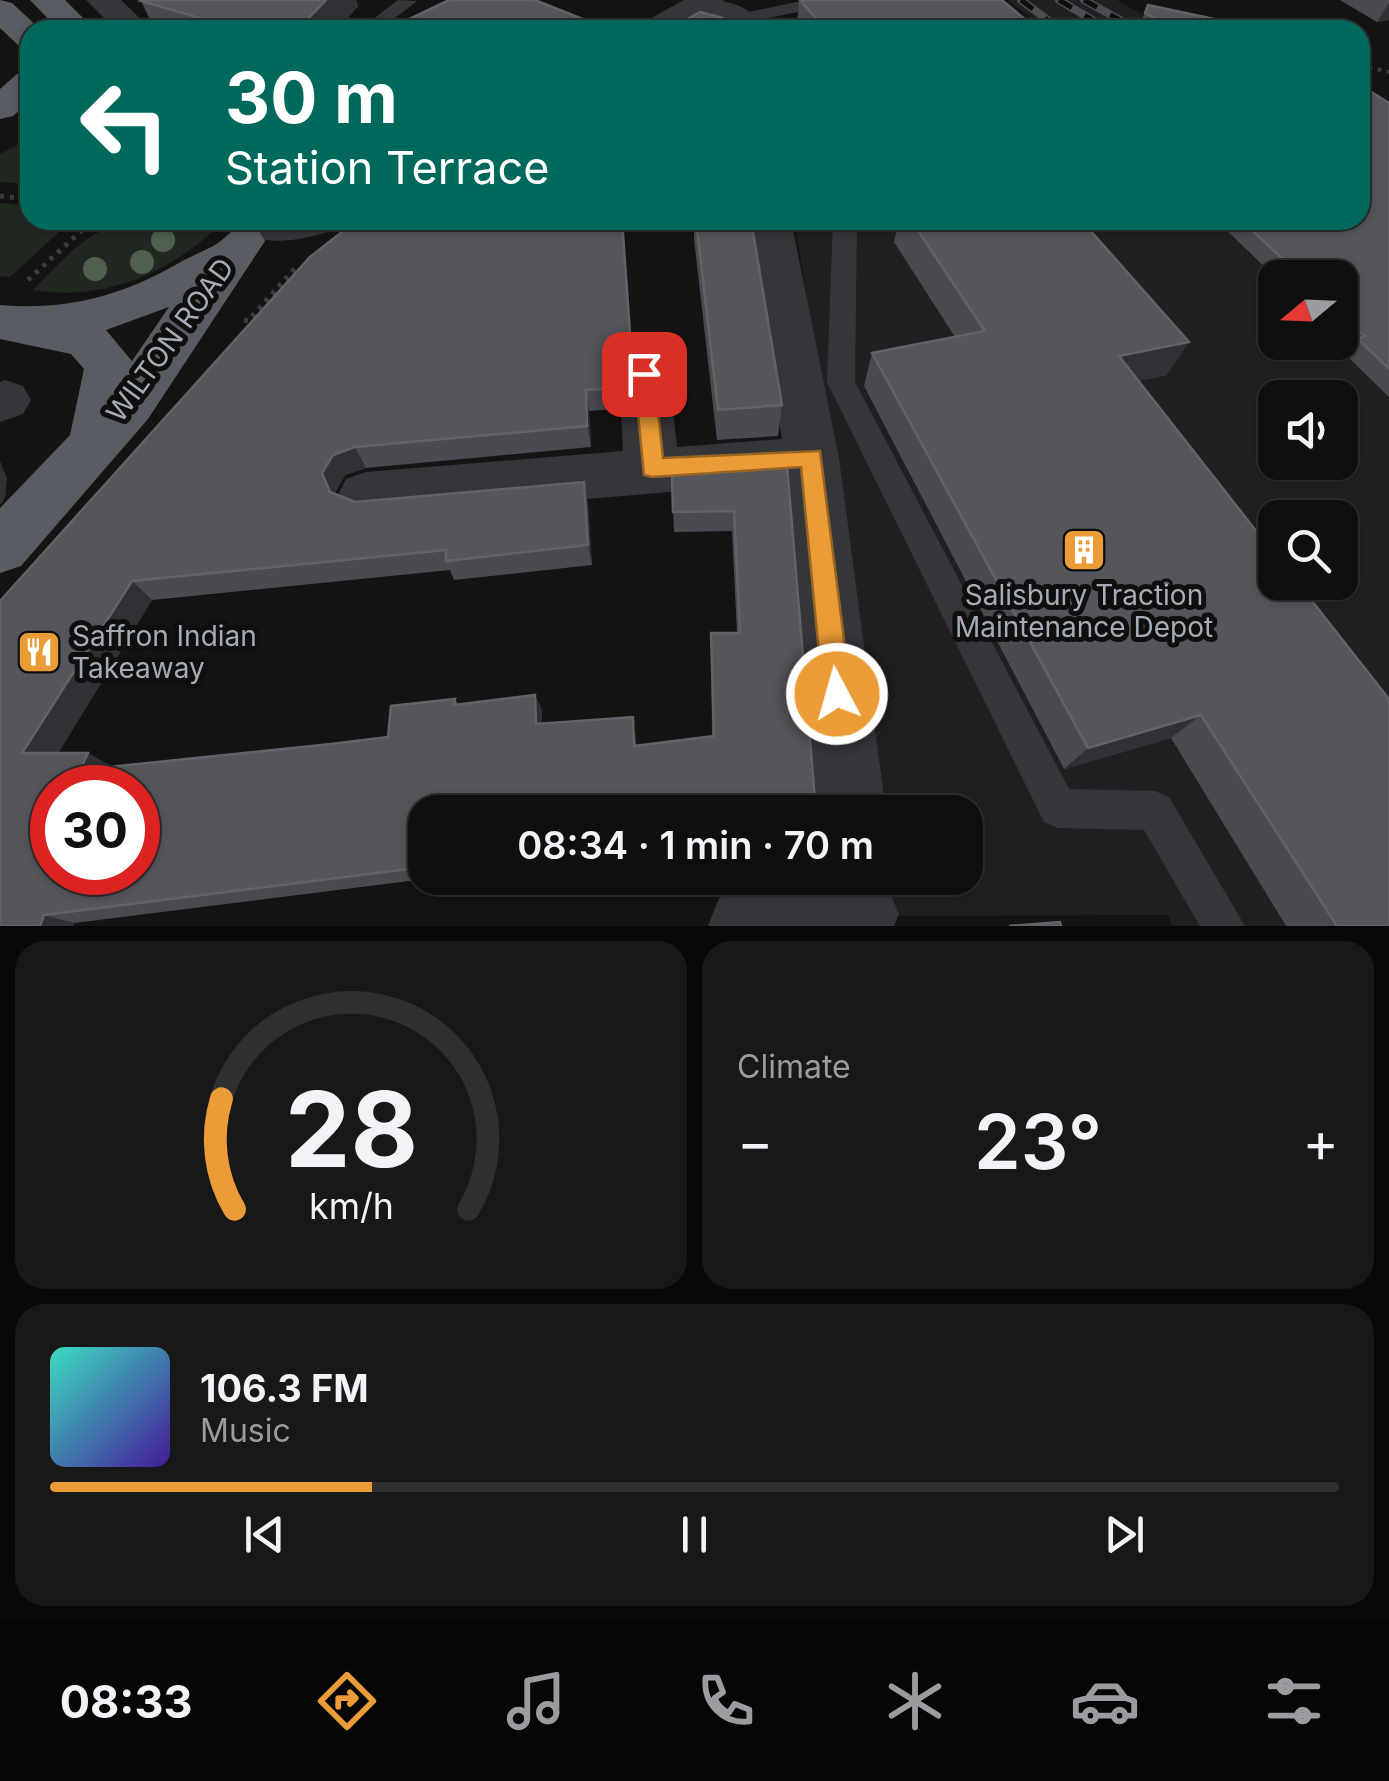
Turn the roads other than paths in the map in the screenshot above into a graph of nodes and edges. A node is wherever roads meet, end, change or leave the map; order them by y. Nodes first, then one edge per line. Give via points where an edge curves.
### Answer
1 (46, 0) edge
2 (102, 0) edge
3 (409, 0) edge
4 (831, 0) edge
5 (691, 3) edge
6 (0, 10) edge
7 (67, 20) edge
8 (129, 20) edge
9 (382, 20) edge
10 (668, 20) edge
11 (735, 20) edge
12 (759, 20) edge
13 (20, 29) edge
14 (20, 91) edge
15 (0, 108) edge
16 (253, 230) edge
17 (314, 230) edge
18 (772, 230) edge
19 (845, 230) edge
20 (20, 310) edge
21 (644, 374) dead end
22 (96, 438) junction
23 (812, 458) junction
24 (652, 468) junction
25 (366, 495) dead end
26 (0, 548) edge
27 (848, 795) edge
28 (860, 906) edge
29 (747, 926) edge
30 (1224, 926) edge

1 - 7 highway
2 - 8 street
3 - 9 lane
4 - 12 lane
5 - 10 street
5 - 11 street
6 - 13 highway
14 - 15 highway
16 - 17 lane
16 - 20 highway via 175,288 131,307
16 - 22 highway, WILTON ROAD via 130,405
18 - 23 street
19 - 30 lane via 841,382 1058,808 1155,810
20 - 22 highway, WILTON ROAD via 88,341 110,366
21 - 24 street
22 - 26 highway, WILTON ROAD
23 - 24 street
23 - 27 street
24 - 25 street
28 - 29 street

